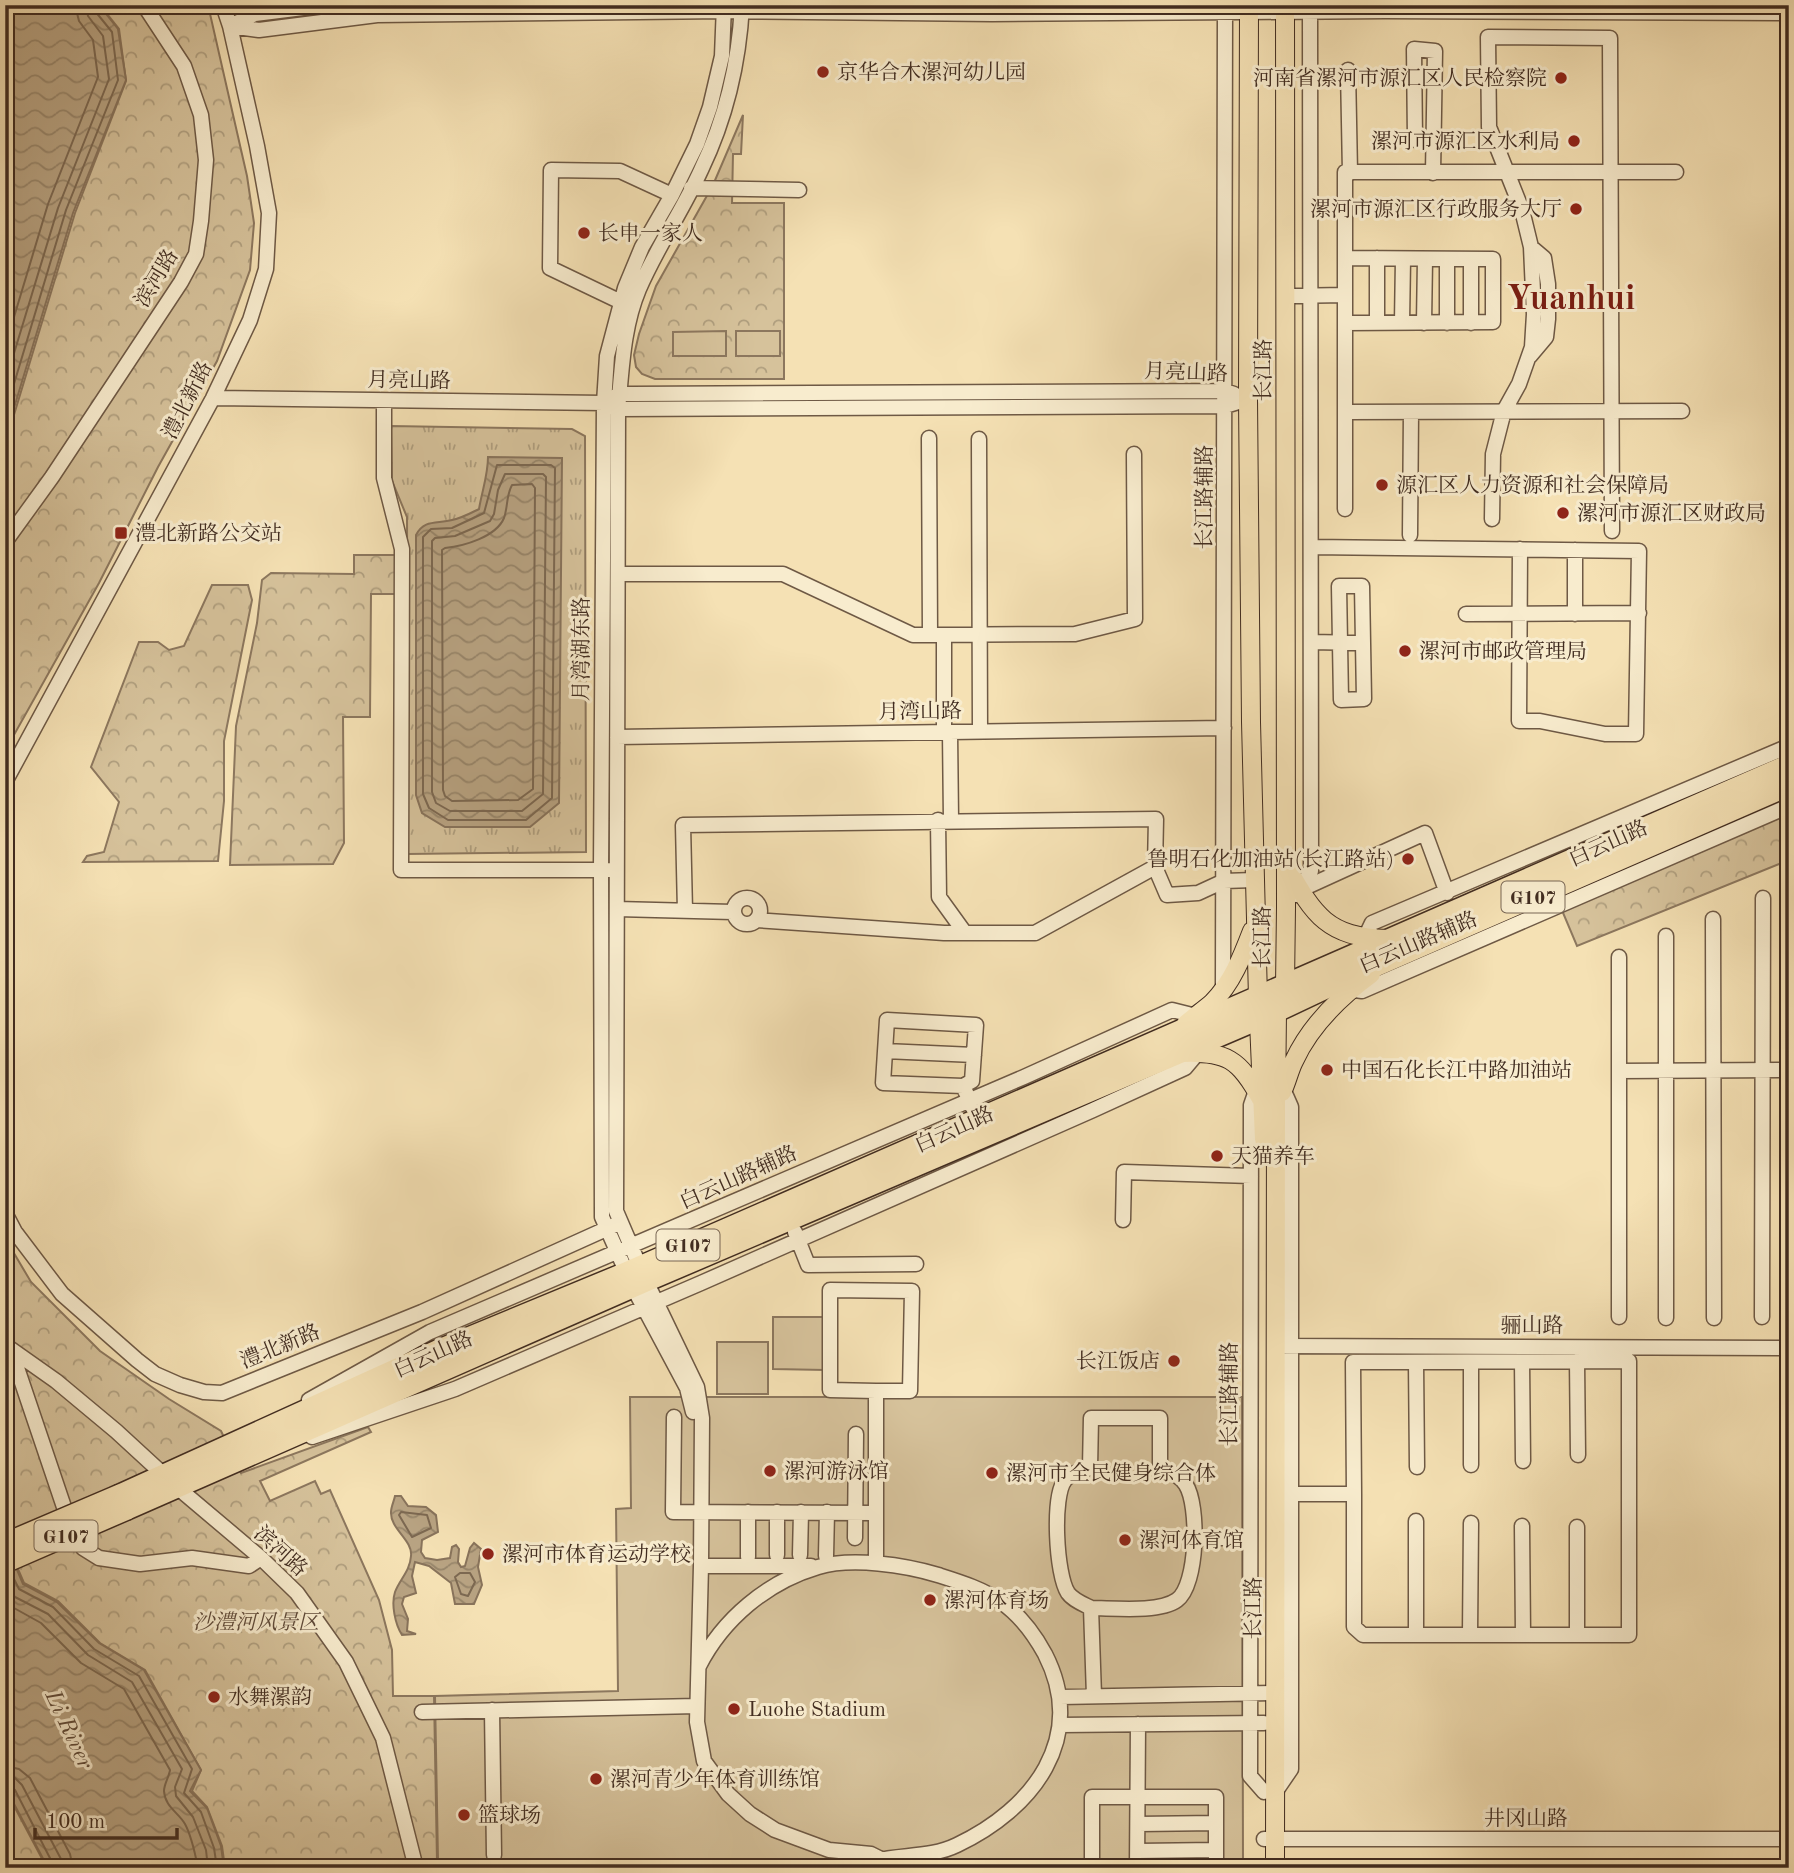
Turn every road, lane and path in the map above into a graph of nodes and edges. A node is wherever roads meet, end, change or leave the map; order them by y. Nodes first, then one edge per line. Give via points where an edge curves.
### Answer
1 (144, 5) edge
2 (223, 5) edge
3 (327, 5) edge
4 (724, 8) edge
5 (742, 8) edge
6 (1225, 9) edge
7 (1249, 9) edge
8 (1285, 9) edge
9 (1310, 9) edge
10 (377, 10) edge
11 (394, 10) edge
12 (1789, 13) edge
13 (230, 26) junction
14 (1348, 70) dead end
15 (1433, 140) junction
16 (1676, 172) dead end
17 (1350, 173) junction
18 (1433, 173) junction
19 (1508, 173) junction
20 (1610, 173) junction
21 (691, 188) junction
22 (799, 190) dead end
23 (672, 195) junction
24 (1345, 258) junction
25 (1377, 258) junction
26 (1403, 259) junction
27 (1425, 259) junction
28 (1447, 259) junction
29 (1471, 259) junction
30 (1345, 295) junction
31 (1286, 296) junction
32 (1311, 296) junction
33 (621, 302) junction
34 (1345, 323) junction
35 (1377, 323) junction
36 (1402, 323) junction
37 (1424, 323) junction
38 (1447, 323) junction
39 (1471, 323) junction
40 (1225, 391) junction
41 (619, 394) junction
42 (213, 398) junction
43 (1248, 398) junction
44 (384, 401) junction
45 (604, 403) junction
46 (1225, 406) junction
47 (618, 409) junction
48 (1504, 411) junction
49 (1610, 411) junction
50 (1682, 411) dead end
51 (1345, 412) junction
52 (1411, 412) junction
53 (929, 438) dead end
54 (979, 439) dead end
55 (1134, 454) dead end
56 (1345, 509) dead end
57 (1492, 519) dead end
58 (1612, 531) dead end
59 (1410, 535) dead end
60 (5, 542) edge
61 (1311, 547) junction
62 (1520, 549) junction
63 (1575, 550) junction
64 (618, 574) junction
65 (1639, 613) junction
66 (1466, 614) dead end
67 (1520, 614) junction
68 (1575, 614) junction
69 (980, 634) junction
70 (937, 635) junction
71 (1311, 642) junction
72 (1340, 642) junction
73 (1363, 642) junction
74 (1224, 728) junction
75 (980, 731) junction
76 (947, 732) junction
77 (617, 737) junction
78 (1789, 746) edge
79 (1789, 765) edge
80 (5, 782) edge
81 (1789, 785) edge
82 (1789, 806) edge
83 (945, 820) junction
84 (1285, 863) junction
85 (1155, 867) junction
86 (601, 870) junction
87 (616, 870) junction
88 (1254, 880) junction
89 (1224, 881) junction
90 (1300, 890) junction
91 (1447, 893) junction
92 (1763, 898) dead end
93 (1286, 907) junction
94 (617, 909) junction
95 (685, 911) junction
96 (733, 912) junction
97 (1713, 919) dead end
98 (756, 920) junction
99 (1255, 922) junction
100 (965, 933) junction
101 (1665, 936) dead end
102 (1362, 946) junction
103 (1391, 949) junction
104 (1619, 957) dead end
105 (1285, 986) junction
106 (1341, 987) junction
107 (1223, 989) junction
108 (1265, 1009) junction
109 (1199, 1036) junction
110 (885, 1051) junction
111 (974, 1055) junction
112 (1666, 1070) junction
113 (1713, 1070) junction
114 (1763, 1070) junction
115 (1789, 1070) edge
116 (1619, 1071) junction
117 (963, 1086) junction
118 (1270, 1090) junction
119 (974, 1109) junction
120 (1251, 1176) junction
121 (5, 1213) edge
122 (1123, 1220) dead end
123 (614, 1226) junction
124 (794, 1230) junction
125 (916, 1264) dead end
126 (632, 1268) junction
127 (649, 1305) junction
128 (422, 1311) junction
129 (1619, 1317) dead end
130 (1762, 1317) dead end
131 (1666, 1318) dead end
132 (1714, 1318) dead end
133 (433, 1341) junction
134 (1283, 1346) junction
135 (8, 1348) edge
136 (1789, 1348) edge
137 (1577, 1361) junction
138 (1416, 1362) junction
139 (1471, 1362) junction
140 (1521, 1362) junction
141 (876, 1391) junction
142 (674, 1417) dead end
143 (856, 1434) dead end
144 (1578, 1455) dead end
145 (225, 1458) junction
146 (1523, 1461) dead end
147 (1471, 1465) dead end
148 (1417, 1467) dead end
149 (171, 1482) junction
150 (1291, 1494) junction
151 (1353, 1494) junction
152 (123, 1502) junction
153 (698, 1512) junction
154 (748, 1512) junction
155 (777, 1512) junction
156 (801, 1512) junction
157 (827, 1512) junction
158 (855, 1513) junction
159 (876, 1513) junction
160 (1416, 1521) dead end
161 (1471, 1523) dead end
162 (1522, 1526) dead end
163 (1577, 1527) dead end
164 (855, 1538) dead end
165 (1193, 1538) junction
166 (1250, 1538) junction
167 (5, 1544) edge
168 (777, 1555) dead end
169 (800, 1555) dead end
170 (748, 1557) dead end
171 (261, 1558) junction
172 (823, 1561) junction
173 (5, 1562) edge
174 (876, 1563) junction
175 (701, 1566) junction
176 (1091, 1608) junction
177 (1416, 1635) junction
178 (1470, 1635) junction
179 (1523, 1635) junction
180 (1577, 1635) junction
181 (698, 1667) junction
182 (1263, 1693) junction
183 (1094, 1696) junction
184 (1060, 1697) junction
185 (694, 1706) junction
186 (492, 1710) junction
187 (422, 1712) dead end
188 (1257, 1723) junction
189 (1138, 1724) junction
190 (1060, 1725) junction
191 (1270, 1792) junction
192 (1138, 1797) junction
193 (1138, 1824) junction
194 (1216, 1824) junction
195 (1270, 1839) junction
196 (1789, 1839) edge
197 (1216, 1850) junction
198 (1138, 1851) junction
199 (494, 1855) dead end
200 (876, 1864) edge
201 (416, 1868) edge
202 (1092, 1868) edge
203 (1138, 1868) edge
204 (1216, 1868) edge
205 (1264, 1868) edge
206 (1275, 1868) edge

1 - 60 street, 滨河路 via 184,66 201,115 206,160 196,254
2 - 13 street, 澧北新路
3 - 13 street via 255,14
4 - 5 street
4 - 11 street
4 - 23 street, 月湾湖东路 via 722,56 710,107
5 - 6 street
5 - 21 street, 月湾湖东路 via 739,51 726,108
6 - 7 street
6 - 40 street, 长江路辅路
7 - 8 street
7 - 43 main road, 长江路
8 - 9 street
8 - 31 main road, 长江路
9 - 12 street
9 - 32 street
10 - 11 street
10 - 13 street via 259,30
13 - 42 street, 澧北新路 via 269,213 266,269 250,320
14 - 17 street
15 - 15 street via 1435,51 1414,50 1415,140
15 - 18 street
16 - 20 street
17 - 18 street
17 - 24 street via 1345,172
18 - 19 street
19 - 20 street
19 - 20 street via 1489,127 1488,37 1610,38
19 - 48 street via 1531,247 1534,314 1532,347
20 - 49 street
21 - 22 street
21 - 41 street, 月湾湖东路 via 638,291 621,357
23 - 33 street, 月湾湖东路 via 642,247
23 - 33 street via 620,171 551,170 550,268
24 - 25 street
24 - 30 street
25 - 26 street
25 - 35 street
26 - 27 street
26 - 36 street
27 - 28 street
27 - 37 street
28 - 29 street
28 - 38 street
29 - 39 street
29 - 39 street via 1493,259 1493,322
30 - 32 street
30 - 34 street
31 - 32 street
31 - 84 main road, 长江路
32 - 61 street
33 - 45 street, 月湾湖东路 via 607,356
34 - 35 street
34 - 51 street
35 - 36 street
36 - 37 street
37 - 38 street
38 - 39 street
40 - 41 street, 月亮山路
40 - 43 street, 月亮山路
40 - 46 street, 长江路辅路
41 - 45 street
41 - 47 street, 月湾湖东路
42 - 44 street, 月亮山路
42 - 80 street, 澧北新路
43 - 46 street, 月亮山路
43 - 88 main road, 长江路
44 - 45 street, 月亮山路
44 - 86 street via 384,478 402,550 401,870
45 - 47 street, 月亮山路
45 - 86 street, 月湾湖东路
46 - 47 street, 月亮山路
46 - 74 street, 长江路辅路
47 - 64 street, 月湾湖东路
48 - 49 street
48 - 52 street
48 - 57 street via 1493,454
49 - 50 street
49 - 58 street
51 - 52 street
51 - 56 street
52 - 59 street
53 - 70 street
54 - 69 street
55 - 69 street via 1135,619 1075,634
61 - 62 street
61 - 71 street
62 - 63 street
62 - 67 street
63 - 65 street via 1639,551
63 - 68 street
64 - 70 street via 783,574 912,635
64 - 77 street, 月湾湖东路
65 - 67 street via 1636,734 1520,721
65 - 68 street
66 - 67 street
67 - 68 street
69 - 70 street
69 - 75 street
70 - 76 street
71 - 72 street
71 - 90 street via 1311,871
72 - 73 street
72 - 73 street via 1339,586 1362,586
72 - 73 street via 1341,700 1364,699
74 - 75 street, 月湾山路
74 - 89 street, 长江路辅路
75 - 76 street, 月湾山路
76 - 77 street, 月湾山路
76 - 83 street
77 - 87 street, 月湾湖东路
78 - 91 street, 白云山路辅路
79 - 103 highway, 白云山路 / G107
81 - 103 highway, 白云山路 / G107
82 - 106 street, 白云山路辅路 via 1362,991
83 - 85 street via 1156,819
83 - 95 street via 683,825
83 - 100 street via 939,897
84 - 90 main road
84 - 93 main road, 长江路
85 - 89 street via 1167,895 1198,893
85 - 100 street via 1035,933
86 - 87 street
86 - 123 street, 月湾湖东路 via 602,1217
87 - 94 street, 月湾湖东路
88 - 89 street
88 - 99 main road, 长江路
89 - 107 street, 长江路辅路
90 - 91 street via 1425,832
90 - 93 street
90 - 102 main road via 1324,921
91 - 102 street, 白云山路辅路 via 1373,923
92 - 114 street
93 - 105 main road, 长江路
94 - 95 street
94 - 123 street, 月湾湖东路
95 - 96 street
96 - 98 street via 740,922
96 - 98 street via 739,900 751,898 759,908
97 - 113 street
98 - 100 street
99 - 107 main road via 1240,963
99 - 108 main road, 长江路
101 - 112 street
102 - 103 highway, 白云山路 / G107
102 - 105 highway, 白云山路 / G107
103 - 106 highway, 白云山路 / G107
104 - 116 street
105 - 108 highway, 白云山路 / G107
106 - 108 highway, 白云山路 / G107
106 - 118 main road
107 - 109 main road via 1211,1003
108 - 109 highway, 白云山路 / G107
108 - 118 main road, 长江路
109 - 118 main road
109 - 119 highway, 白云山路 / G107 via 1178,1031
109 - 119 street via 1172,1010
109 - 124 highway, 白云山路 / G107
110 - 111 street
110 - 111 street via 887,1020 976,1025
110 - 117 street via 883,1083
111 - 117 street via 972,1081
112 - 113 street
112 - 116 street
112 - 131 street
113 - 114 street
113 - 132 street
114 - 115 street
114 - 130 street
116 - 129 street
117 - 119 street
118 - 120 street, 长江路辅路 via 1251,1105
118 - 134 main road, 长江路
118 - 182 main road, 长江路
119 - 126 highway, 白云山路 / G107
120 - 122 street via 1124,1172
120 - 166 street, 长江路辅路
121 - 128 street, 澧北新路 via 62,1294 155,1374 204,1392 222,1393
123 - 126 street, 月湾湖东路
123 - 128 street, 澧北新路
124 - 125 street via 808,1265
124 - 126 highway, 白云山路 / G107
124 - 127 street
126 - 127 street, 月湾湖东路
126 - 133 highway, 白云山路 / G107
126 - 145 highway, 白云山路 / G107
127 - 145 street via 455,1388
127 - 153 street, 月湾湖东路 via 694,1414
128 - 133 street
133 - 145 highway, 白云山路 / G107
134 - 136 street, 骊山路
134 - 150 street
134 - 182 main road, 长江路
135 - 149 street, 滨河路 via 117,1431
135 - 171 street via 66,1513 91,1555 140,1564 192,1558 249,1566
137 - 140 street
137 - 144 street
137 - 180 street via 1629,1361 1629,1635
138 - 139 street
138 - 148 street
138 - 151 street via 1353,1362
139 - 140 street
139 - 147 street
140 - 146 street
141 - 141 street via 830,1390 830,1290 912,1291 910,1391
141 - 159 street
142 - 153 street via 673,1512
143 - 158 street
145 - 149 highway, 白云山路 / G107
149 - 152 highway, 白云山路 / G107
149 - 171 street, 滨河路
150 - 151 street
150 - 191 street via 1291,1769
151 - 177 street via 1354,1628 1363,1635
152 - 167 highway, G107, bridge
152 - 173 highway, G107, bridge
153 - 154 street
153 - 175 street
153 - 185 street
154 - 155 street
154 - 170 street
155 - 156 street
155 - 168 street
156 - 157 street
156 - 169 street
157 - 158 street
157 - 172 street
158 - 159 street
158 - 164 street
159 - 174 street
160 - 177 street
161 - 178 street
162 - 179 street
163 - 180 street
165 - 166 street
165 - 176 street via 1189,1578 1175,1602 1151,1608
165 - 176 street via 1194,1507 1188,1487 1179,1476 1160,1467 1160,1418 1091,1418 1090,1468 1064,1481 1057,1509 1063,1584 1072,1597
166 - 182 street, 长江路辅路
171 - 201 street, 滨河路 via 297,1593 326,1632 367,1702 392,1766
172 - 174 street
172 - 175 street
172 - 181 street via 752,1600 724,1627
174 - 184 street via 943,1576 1000,1601 1025,1623 1040,1646 1054,1671
175 - 181 street
176 - 183 street
177 - 178 street
178 - 179 street
179 - 180 street
181 - 185 street
182 - 183 street
182 - 188 main road, 长江路
182 - 191 main road, 长江路
183 - 184 street
184 - 190 street
185 - 186 street
185 - 200 street via 705,1761 728,1794 750,1814 829,1850 871,1854
186 - 187 street
186 - 199 street
188 - 189 street
188 - 191 main road, 长江路
189 - 190 street
189 - 192 street
190 - 200 street via 1051,1760 1013,1810 955,1846
191 - 195 main road, 长江路
192 - 193 street
192 - 194 street via 1216,1797
192 - 202 street via 1092,1797
193 - 194 street
193 - 198 street
194 - 197 street
195 - 196 street, 井冈山路
195 - 205 main road, 长江路
195 - 206 main road, 长江路
197 - 198 street
197 - 204 street
198 - 203 street

